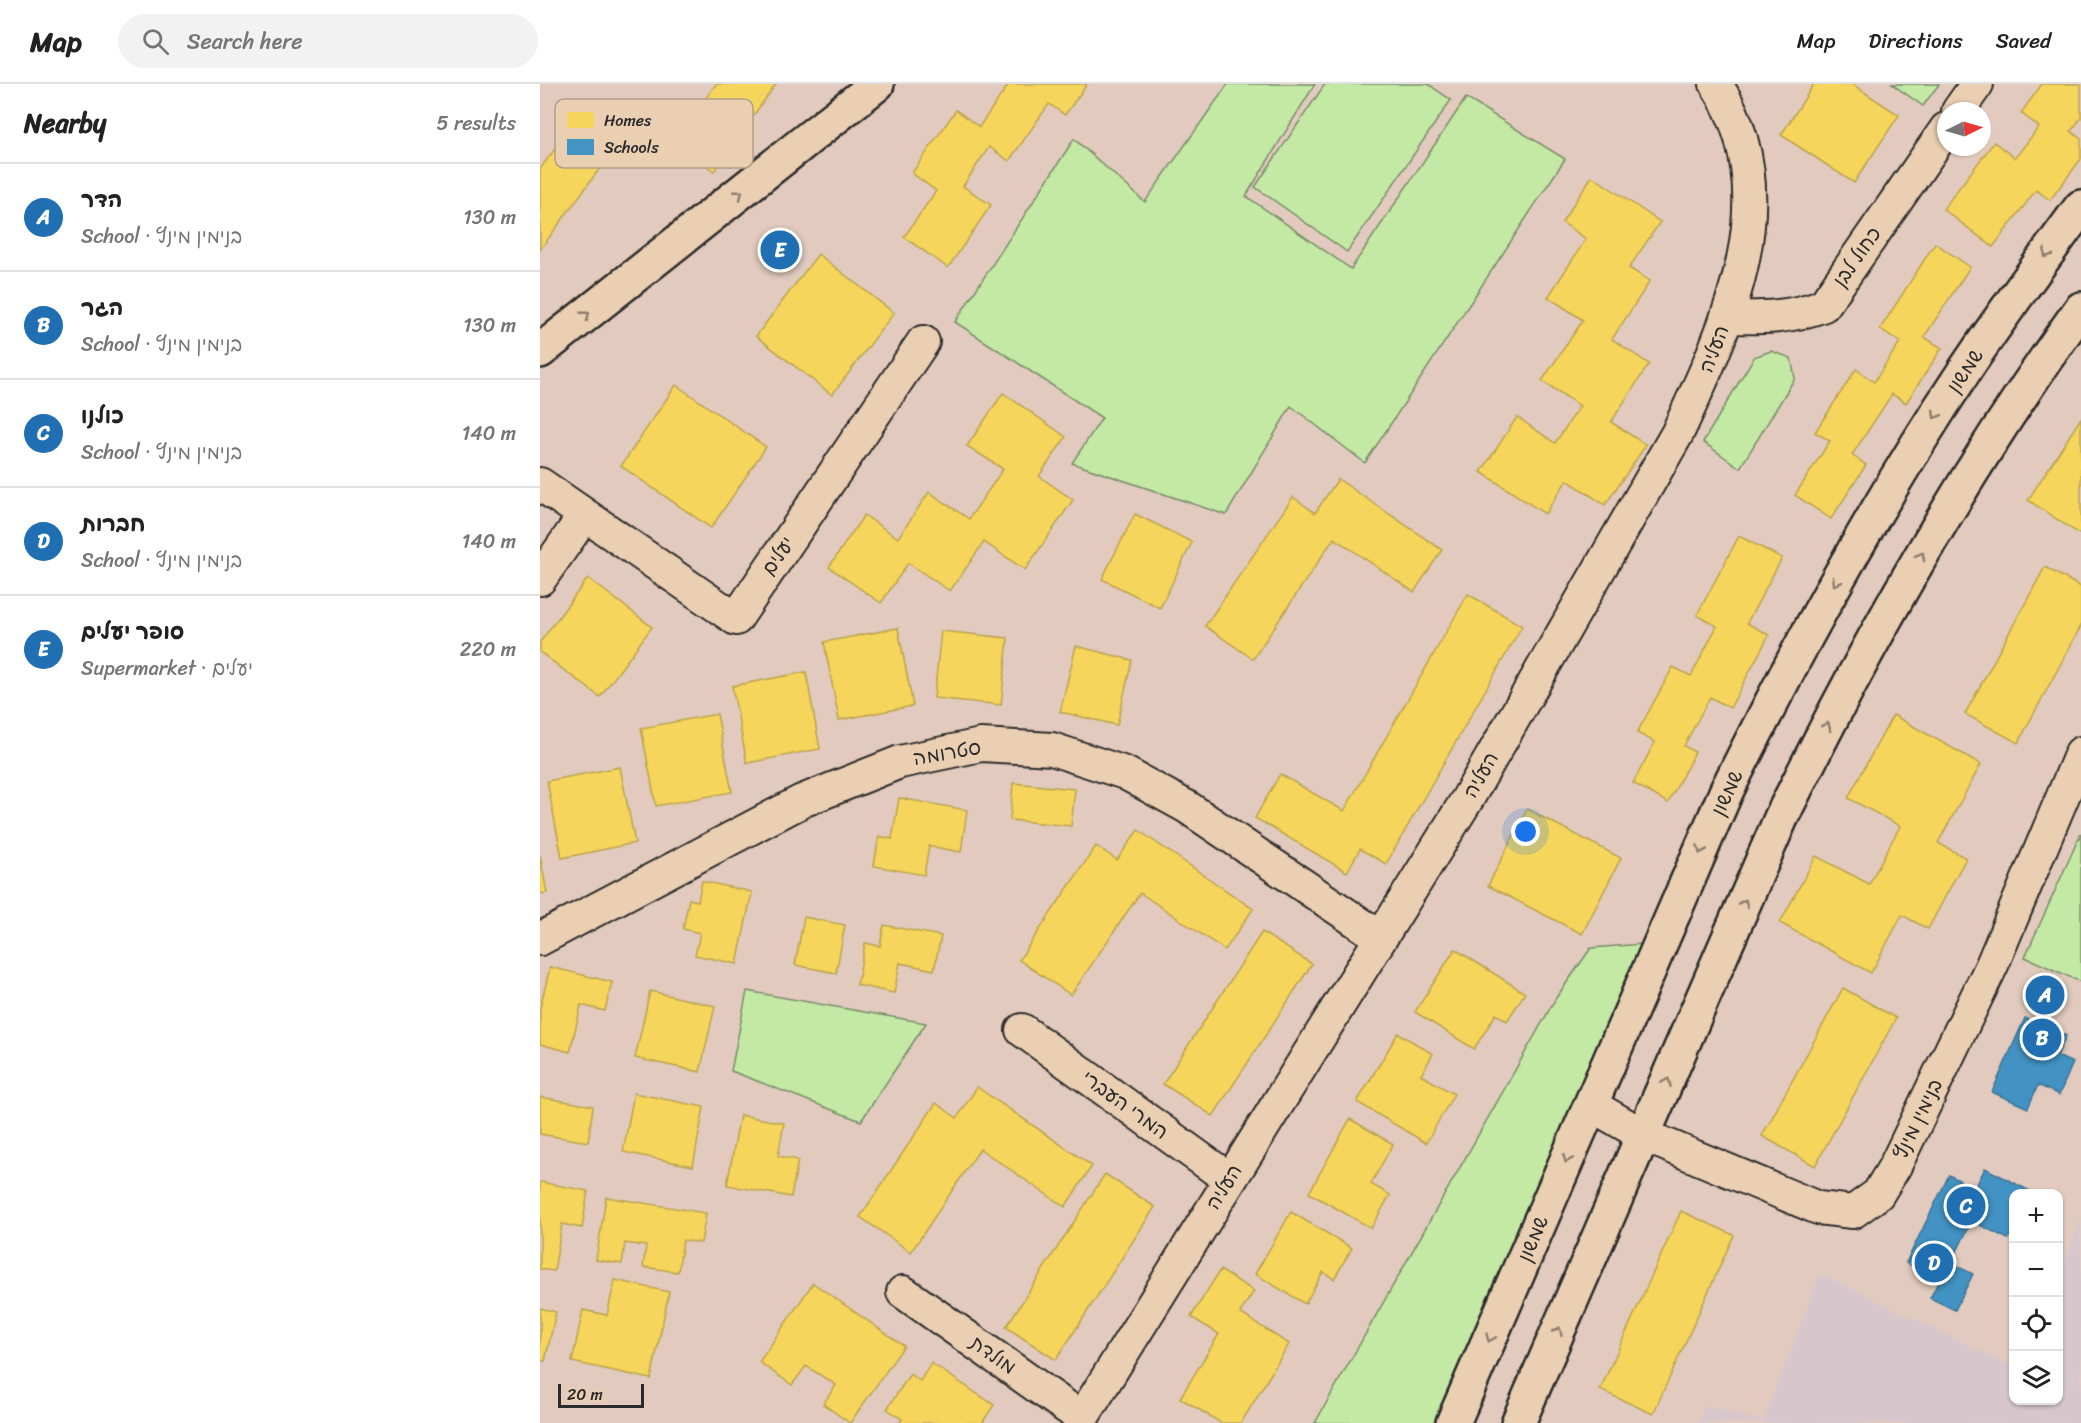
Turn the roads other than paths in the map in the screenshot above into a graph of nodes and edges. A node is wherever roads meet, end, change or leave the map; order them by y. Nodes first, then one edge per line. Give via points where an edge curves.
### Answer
1 (843, 84) edge
2 (877, 84) edge
3 (1716, 84) edge
4 (1977, 84) edge
5 (1964, 102) edge
6 (1937, 142) edge
7 (753, 155) edge
8 (737, 168) edge
9 (2081, 207) edge
10 (2081, 309) edge
11 (1727, 317) junction
12 (540, 323) edge
13 (923, 342) dead end
14 (540, 351) edge
15 (540, 484) edge
16 (584, 516) junction
17 (540, 579) edge
18 (2081, 753) edge
19 (1380, 937) junction
20 (540, 939) edge
21 (1022, 1030) dead end
22 (1590, 1105) junction
23 (1643, 1135) junction
24 (1229, 1179) junction
25 (903, 1292) dead end
26 (1080, 1420) edge
27 (1453, 1423) edge
28 (1518, 1423) edge

1 - 7 main road
14 -> 2 main road
3 - 11 street, העליה via 1741,138 1749,179 1745,258
4 - 5 street
6 - 11 street, כחול לבן via 1824,305 1771,319
8 - 12 main road
9 -> 22 main road, שמשון via 1962,374 1818,614 1726,792
23 -> 10 main road via 1781,818 1823,732 1938,525
11 - 19 street, העליה via 1673,442 1468,798
13 - 16 street, יעלים via 736,619
15 - 16 street, יעלים
16 - 17 street
18 - 23 street, בנימין מינץ via 1992,966 1878,1194 1853,1212 1818,1208
19 - 20 street, סטרומה via 1187,807 1125,773 1052,749 981,745 900,762 802,801
19 - 24 street, העליה
21 - 24 street, המרי העברי
22 - 23 street, בנימין מינץ
22 -> 27 main road, שמשון
28 -> 23 main road
24 - 26 street, העליה
25 - 26 street, מולדת

